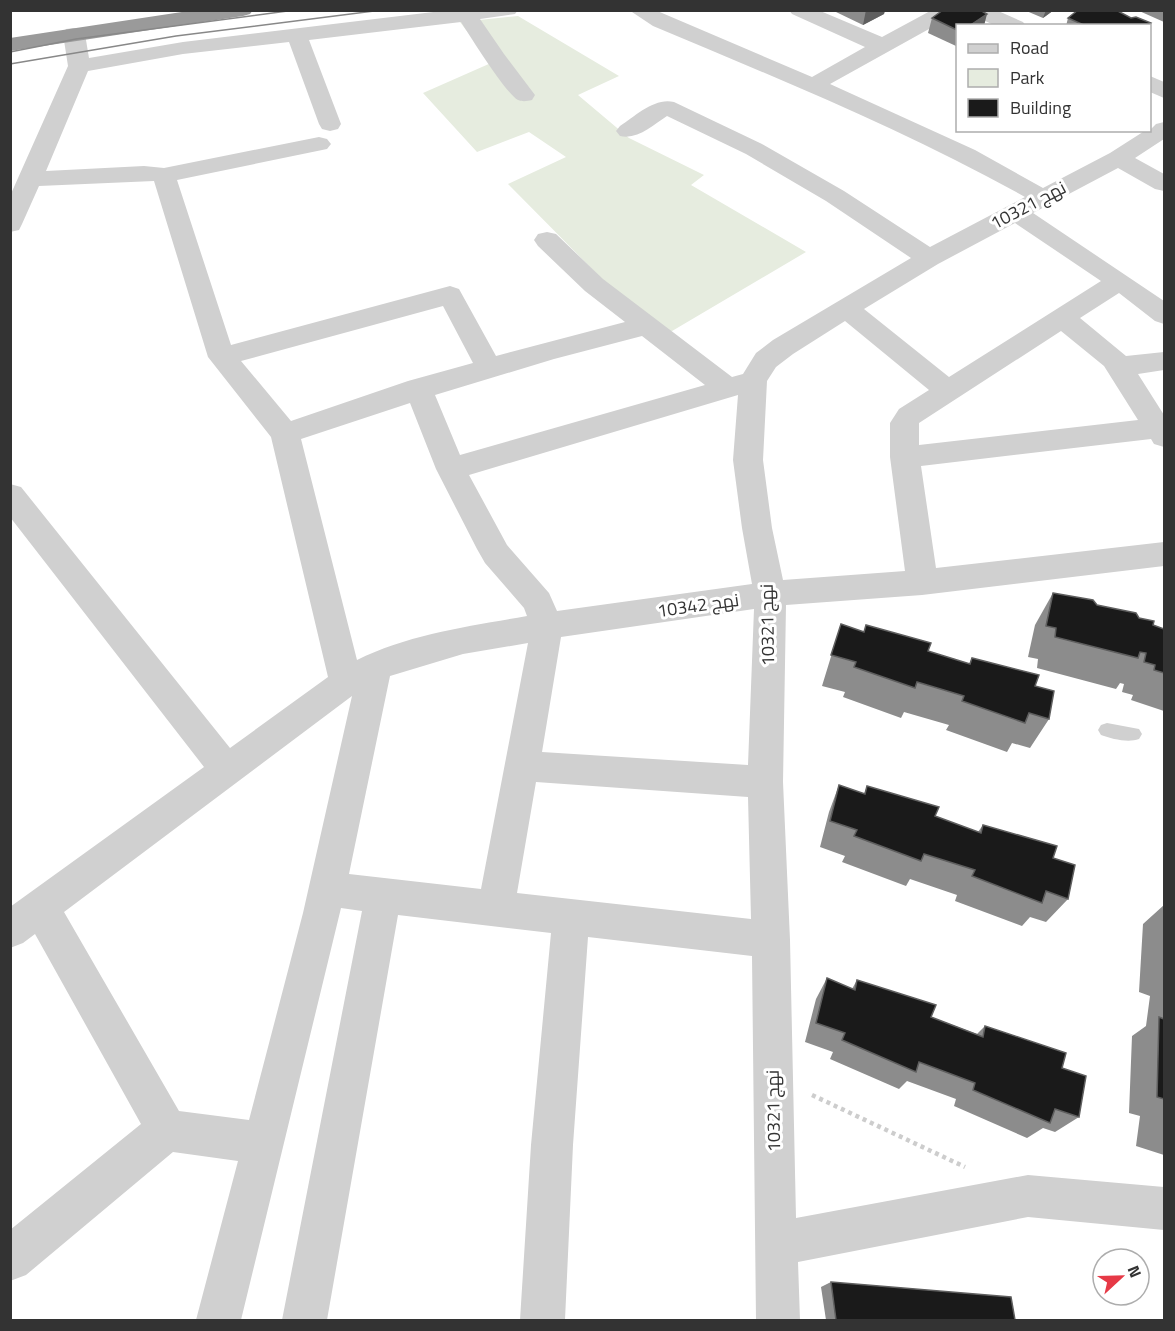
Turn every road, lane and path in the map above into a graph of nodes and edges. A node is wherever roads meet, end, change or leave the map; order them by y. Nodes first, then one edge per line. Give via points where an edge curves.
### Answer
1 (144, 10) edge
2 (243, 10) edge
3 (508, 10) edge
4 (639, 10) edge
5 (799, 10) edge
6 (949, 10) edge
7 (977, 10) edge
8 (467, 15) junction
9 (1011, 24) edge
10 (10, 32) edge
11 (74, 34) junction
12 (297, 35) junction
13 (885, 44) junction
14 (10, 45) edge
15 (79, 66) junction
16 (813, 85) junction
17 (524, 95) dead end
18 (1164, 129) edge
19 (628, 131) dead end
20 (1118, 158) junction
21 (164, 175) junction
22 (31, 179) junction
23 (1164, 184) edge
24 (1028, 204) junction
25 (10, 224) edge
26 (547, 240) dead end
27 (929, 258) junction
28 (1118, 282) junction
29 (847, 309) junction
30 (1164, 315) edge
31 (1061, 317) junction
32 (646, 326) junction
33 (222, 357) junction
34 (1164, 361) edge
35 (1120, 366) junction
36 (489, 368) junction
37 (741, 384) junction
38 (418, 388) junction
39 (948, 391) junction
40 (1162, 433) edge
41 (285, 434) junction
42 (905, 457) junction
43 (451, 469) junction
44 (10, 495) edge
45 (1164, 554) edge
46 (922, 582) junction
47 (770, 594) junction
48 (547, 626) junction
49 (361, 675) junction
50 (1107, 730) dead end
51 (1133, 734) dead end
52 (522, 766) junction
53 (227, 770) junction
54 (765, 782) junction
55 (326, 888) junction
56 (383, 896) junction
57 (42, 908) junction
58 (495, 909) junction
59 (571, 918) junction
60 (10, 930) edge
61 (771, 940) junction
62 (773, 1076) junction
63 (167, 1130) junction
64 (263, 1143) junction
65 (975, 1172) dead end
66 (1164, 1209) edge
67 (775, 1244) junction
68 (10, 1259) edge
69 (219, 1320) edge
70 (304, 1320) edge
71 (542, 1320) edge
72 (778, 1320) edge

1 - 10 highway
2 - 11 highway
3 - 8 street
4 - 16 street
5 - 13 street
6 - 13 street
7 - 9 street
8 - 12 street
8 - 17 street
11 - 14 highway
11 - 15 street
12 - 15 street via 183,48
12 - 21 street via 324,134
13 - 16 street
15 - 22 street
16 - 24 street via 967,155
18 - 20 street, نهج 10321
19 - 27 street via 666,107 754,149
20 - 23 street
20 - 24 street, نهج 10321
21 - 22 street
21 - 33 street
22 - 25 street
24 - 27 street, نهج 10321
24 - 28 street
26 - 32 street via 594,285
27 - 29 street, نهج 10321
28 - 30 street
28 - 31 street
29 - 37 street, نهج 10321 via 773,354
29 - 39 street
31 - 35 street via 1108,352
31 - 39 street
32 - 36 street
32 - 37 street
33 - 36 street via 450,295
33 - 41 street
34 - 35 street
35 - 40 street
36 - 38 street
37 - 43 street
37 - 47 street, نهج 10321 via 757,528
38 - 41 street
38 - 43 street
39 - 42 street via 906,419
40 - 42 street
41 - 49 street
42 - 46 street
43 - 48 street via 492,548 538,603
44 - 53 street
45 - 46 street, نهج 10342
46 - 47 street, نهج 10342
47 - 48 street, نهج 10342
47 - 54 street, نهج 10321
48 - 49 street, نهج 10342 via 406,656
48 - 52 street
49 - 53 street, نهج 10342
49 - 55 street via 363,731
50 - 51 lane
52 - 54 street
52 - 58 street
53 - 57 street, نهج 10342
54 - 61 street, نهج 10321
55 - 56 street
55 - 64 street
56 - 58 street
56 - 70 street
57 - 60 street, نهج 10342
57 - 63 street
58 - 59 street
59 - 61 street
59 - 71 street
61 - 62 street, نهج 10321
62 - 65 path
62 - 67 street, نهج 10321
63 - 64 street
63 - 68 street
64 - 69 street
66 - 67 street via 1028,1197
67 - 72 street, نهج 10321

